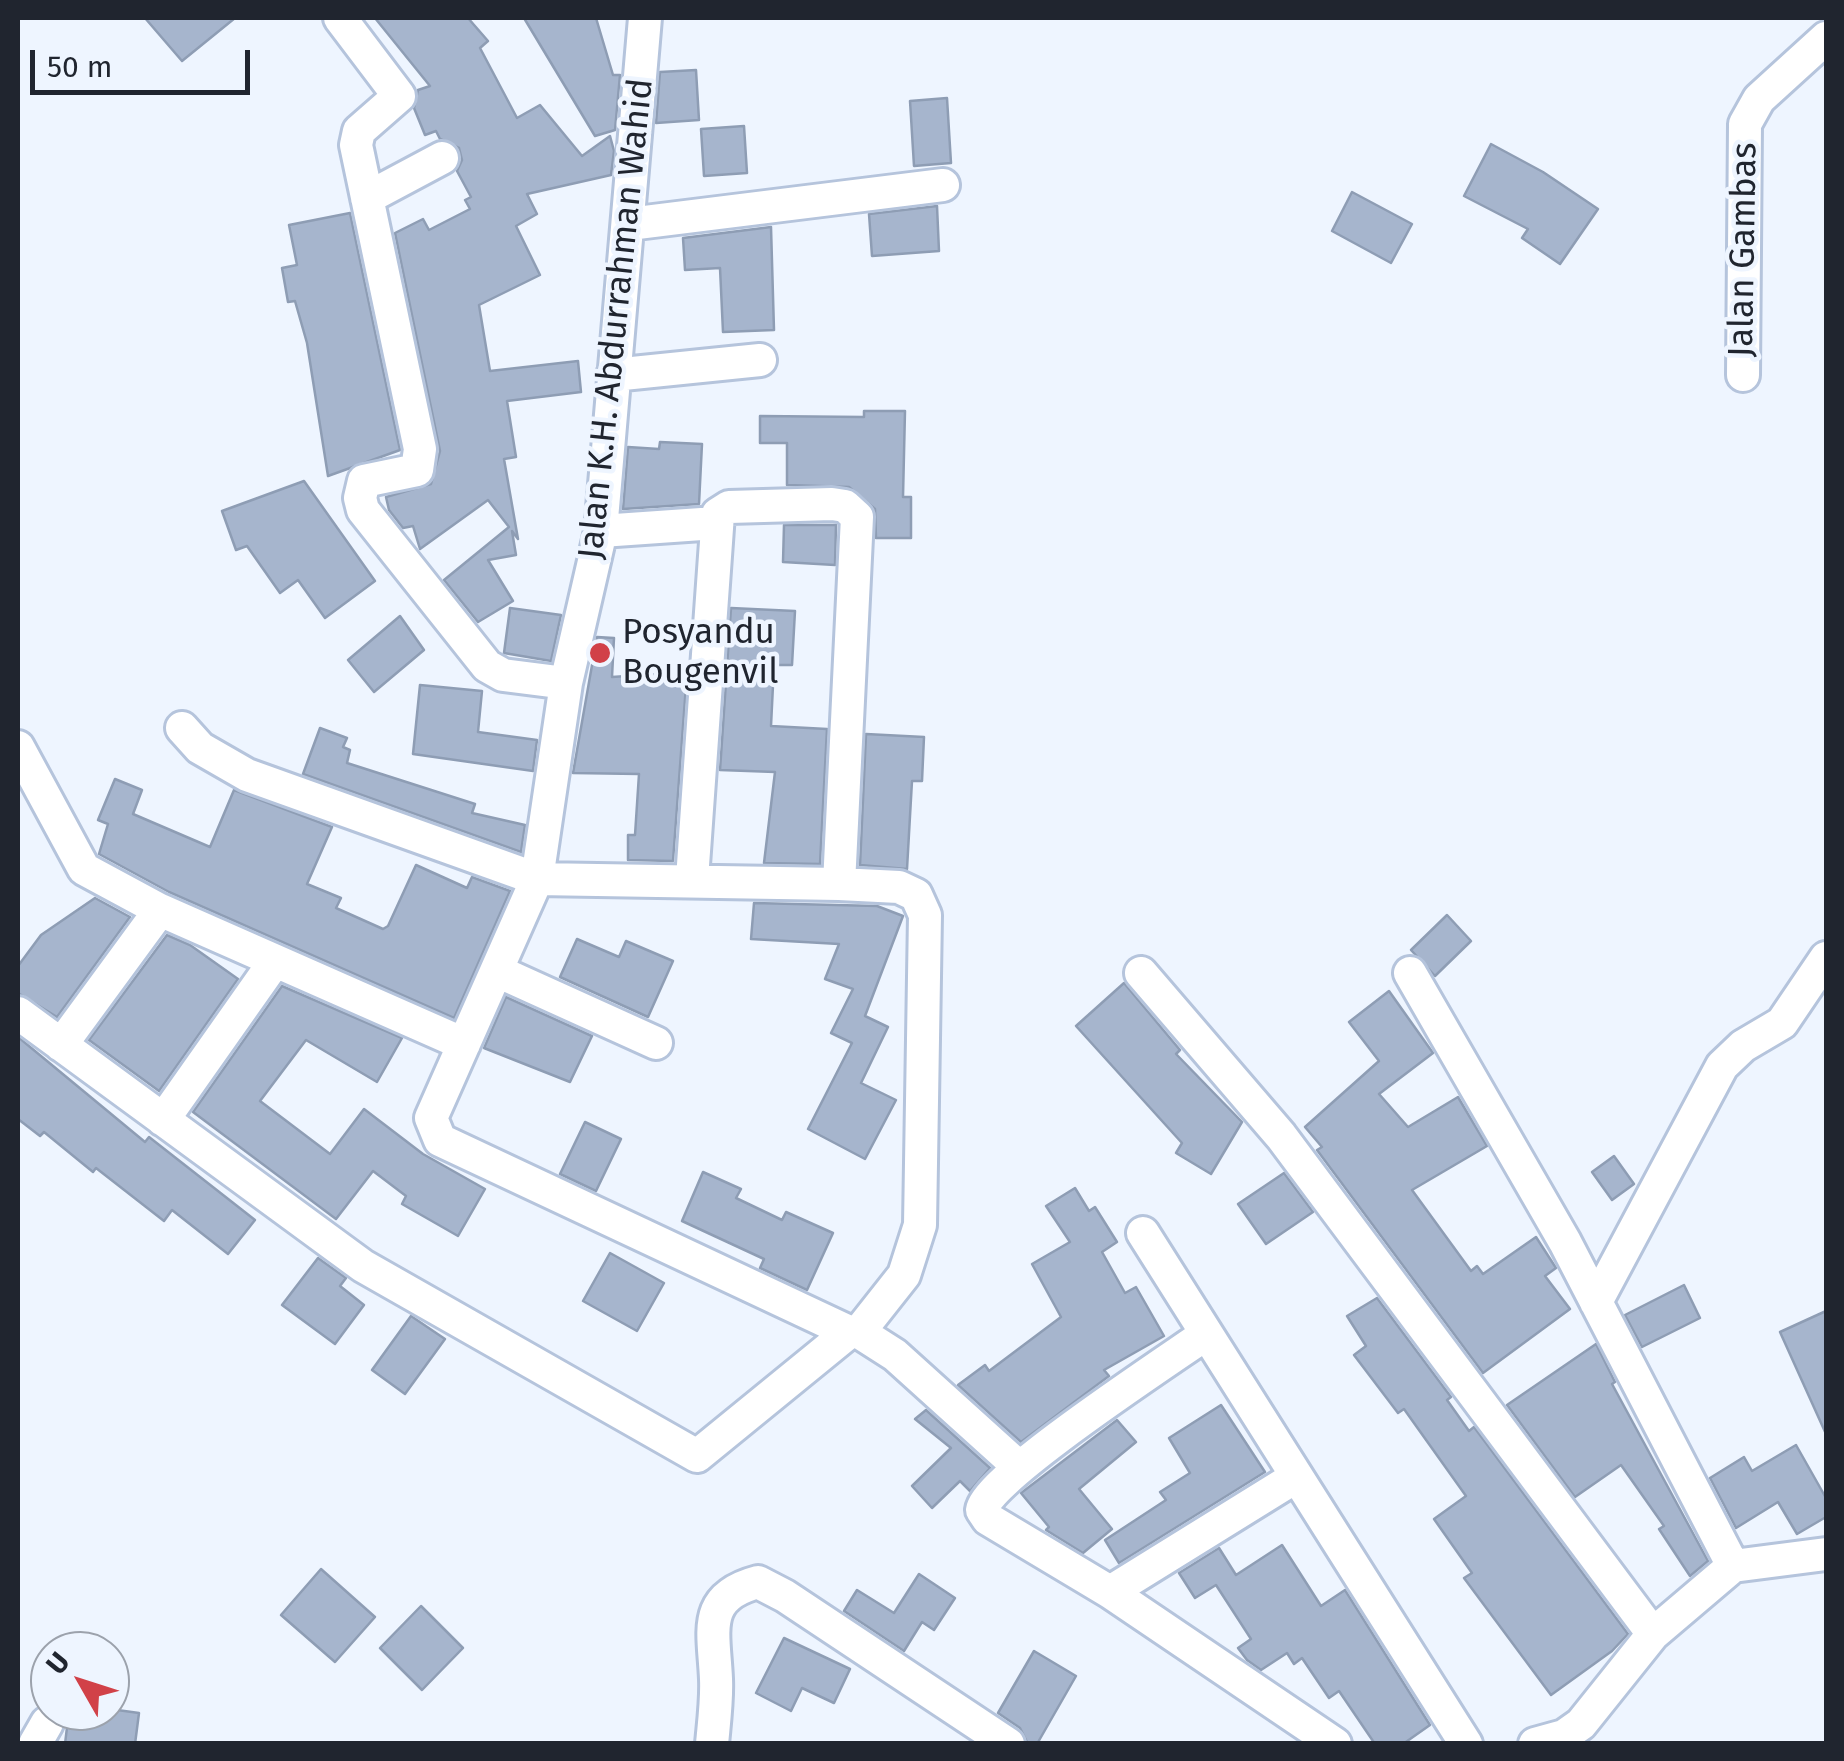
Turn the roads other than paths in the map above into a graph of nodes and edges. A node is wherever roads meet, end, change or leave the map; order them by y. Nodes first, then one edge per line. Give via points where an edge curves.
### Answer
1 (340, 18) edge
2 (645, 18) edge
3 (1826, 38) edge
4 (442, 158) dead end
5 (943, 185) dead end
6 (367, 198) junction
7 (629, 224) junction
8 (760, 360) dead end
9 (612, 375) junction
10 (1743, 375) dead end
11 (716, 523) junction
12 (602, 531) junction
13 (566, 683) junction
14 (182, 728) dead end
15 (18, 747) edge
16 (692, 879) junction
17 (538, 880) junction
18 (839, 884) junction
19 (160, 910) junction
20 (1826, 958) edge
21 (275, 961) junction
22 (496, 971) junction
23 (1141, 973) dead end
24 (1410, 973) dead end
25 (18, 1013) edge
26 (656, 1043) dead end
27 (464, 1044) junction
28 (61, 1045) junction
29 (163, 1120) junction
30 (1142, 1233) dead end
31 (1596, 1302) junction
32 (854, 1332) junction
33 (1206, 1334) junction
34 (1018, 1467) junction
35 (1294, 1478) junction
36 (1826, 1554) edge
37 (1733, 1566) junction
38 (1110, 1592) junction
39 (1653, 1634) junction
40 (712, 1744) edge
41 (1008, 1744) edge
42 (1334, 1744) edge
43 (1466, 1744) edge
44 (1535, 1744) edge

1 - 6 street via 399,96 358,132
2 - 7 street, Jalan K.H. Abdurrahman Wahid
3 - 10 street, Jalan Gambas via 1759,99 1746,124
4 - 6 street
5 - 7 street
6 - 13 street via 420,461 408,474 364,481 363,510 487,666
7 - 9 street, Jalan K.H. Abdurrahman Wahid
8 - 9 street
9 - 12 street, Jalan K.H. Abdurrahman Wahid
11 - 12 street
11 - 16 street
11 - 18 street via 730,506 832,504 857,517
12 - 13 street, Jalan K.H. Abdurrahman Wahid
13 - 17 street, Jalan K.H. Abdurrahman Wahid
14 - 17 street via 200,748 247,775
15 - 19 street via 84,869
16 - 17 street
16 - 18 street
17 - 22 street, Jalan K.H. Abdurrahman Wahid
18 - 32 street via 908,890 925,915 920,1225 904,1275
19 - 21 street
19 - 28 street
20 - 31 street via 1782,1023 1722,1066
21 - 27 street
21 - 29 street
22 - 26 street
22 - 27 street, Jalan K.H. Abdurrahman Wahid
23 - 39 street via 1281,1136
24 - 31 street
25 - 28 street
27 - 32 street, Jalan K.H. Abdurrahman Wahid via 430,1118 440,1140
28 - 29 street
29 - 32 street via 363,1266 697,1456
30 - 33 street
31 - 37 street
32 - 34 street, Jalan K.H. Abdurrahman Wahid via 896,1355
33 - 34 street
33 - 35 street
34 - 38 street via 985,1499 984,1516
35 - 38 street
35 - 43 street
36 - 37 street
37 - 39 street
38 - 42 street
39 - 44 street via 1581,1724
40 - 41 street via 718,1606 732,1589 758,1582

